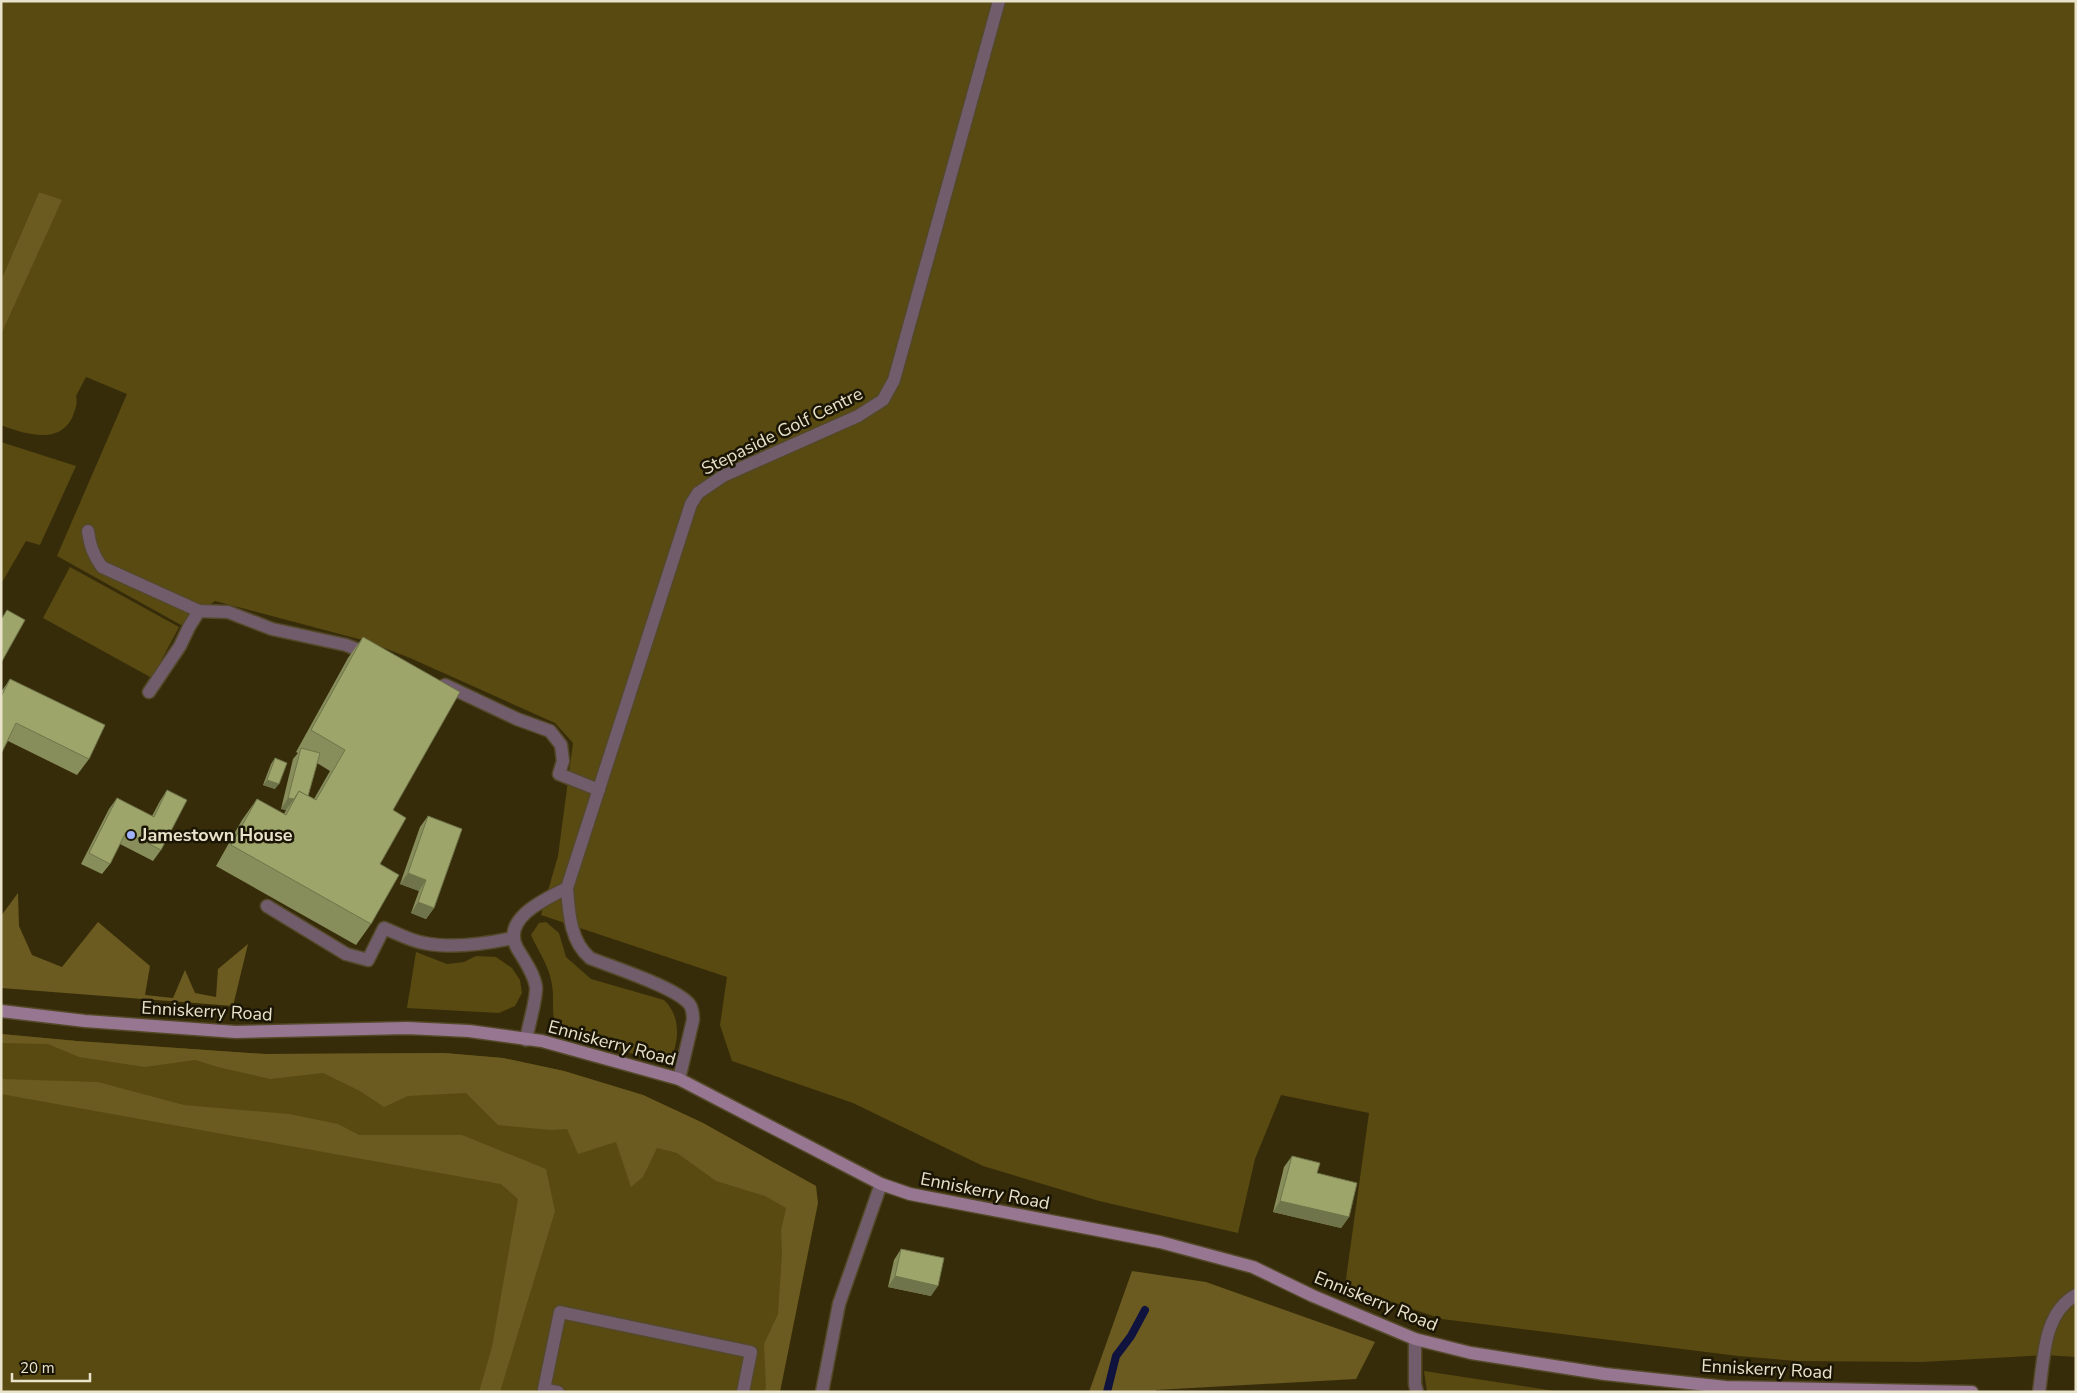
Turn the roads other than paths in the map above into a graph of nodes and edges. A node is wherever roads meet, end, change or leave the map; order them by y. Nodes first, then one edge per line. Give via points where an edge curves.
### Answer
1 (1000, 1) edge
2 (88, 531) dead end
3 (199, 611) junction
4 (383, 660) edge
5 (432, 678) edge
6 (149, 692) dead end
7 (599, 790) junction
8 (567, 888) junction
9 (267, 906) dead end
10 (513, 938) junction
11 (1, 1011) edge
12 (526, 1040) junction
13 (679, 1079) junction
14 (881, 1184) junction
15 (2076, 1295) edge
16 (1415, 1339) junction
17 (1726, 1390) edge
18 (1762, 1390) edge
19 (558, 1392) edge
20 (743, 1392) edge
21 (822, 1392) edge
22 (1417, 1392) edge
23 (1972, 1392) edge
24 (2039, 1392) edge

1 - 7 street, Stepaside Golf Centre via 894,380 883,400 858,416 723,476 698,494 691,504
2 - 3 street via 90,545 102,567
3 - 4 street via 228,612 272,629 346,645
3 - 6 street
5 - 7 street via 517,719 550,731 561,744 563,760 559,774
7 - 8 street, Stepaside Golf Centre
8 - 10 street via 540,902 524,915 515,927
8 - 13 street via 569,918 581,951 590,958 678,994 690,1006 692,1020
9 - 10 street via 346,954 368,960 384,928 423,943 489,944
10 - 12 street via 536,987
11 - 12 main road, Enniskerry Road via 236,1032 407,1028 469,1031
12 - 13 main road, Enniskerry Road via 542,1041
13 - 14 main road, Enniskerry Road
14 - 16 main road, Enniskerry Road via 910,1194 1160,1242 1254,1267
14 - 21 street via 839,1304
15 - 24 street via 2058,1308 2050,1327
16 - 17 main road, Enniskerry Road via 1471,1353
16 - 22 street
17 - 18 main road, Enniskerry Road
18 - 23 main road, Enniskerry Road
19 - 20 street via 544,1389 560,1312 751,1352

